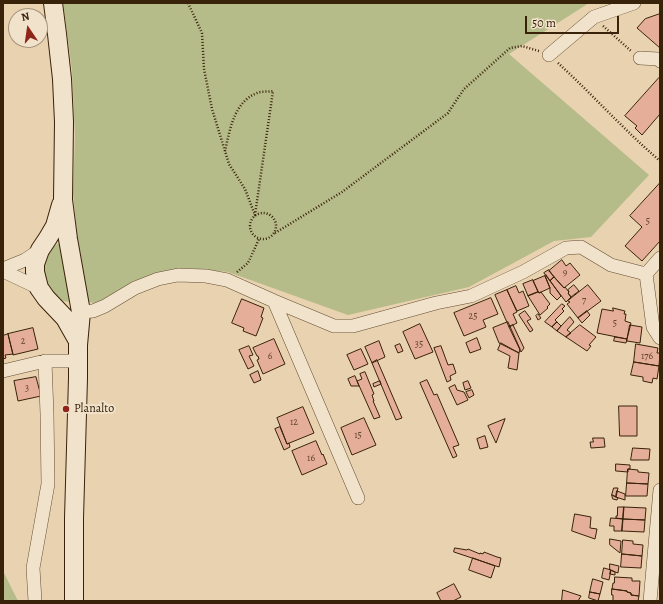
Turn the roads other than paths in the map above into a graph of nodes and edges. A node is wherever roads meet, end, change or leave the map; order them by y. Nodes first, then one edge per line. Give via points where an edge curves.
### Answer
1 (53, 3) edge
2 (634, 3) edge
3 (549, 55) road end
4 (640, 58) dead end
5 (660, 60) edge
6 (63, 200) junction
7 (68, 239) junction
8 (44, 244) junction
9 (660, 258) edge
10 (3, 270) edge
11 (646, 274) junction
12 (39, 288) junction
13 (274, 301) junction
14 (54, 307) junction
15 (81, 312) junction
16 (660, 338) edge
17 (78, 341) junction
18 (45, 361) junction
19 (78, 361) junction
20 (3, 371) edge
21 (660, 490) edge
22 (358, 498) dead end
23 (35, 601) edge
24 (74, 601) edge
25 (650, 601) edge

1 - 6 street via 64,122
2 - 3 street via 594,17
4 - 5 street
6 - 7 street
6 - 8 street via 54,226
7 - 8 street via 55,236
7 - 15 street
8 - 10 street via 25,260
8 - 12 street via 35,264
9 - 11 street
10 - 12 street
11 - 13 street via 611,265 581,248 566,248 523,272 471,296 353,326 334,326
11 - 16 street via 653,327
12 - 14 street
13 - 15 street via 228,280 178,275 158,279 135,288 105,306
13 - 22 street
14 - 15 street
14 - 17 street via 65,318
15 - 17 street
17 - 19 street
18 - 19 street
18 - 20 street
18 - 23 street via 48,484 33,568
19 - 24 street
21 - 25 street

